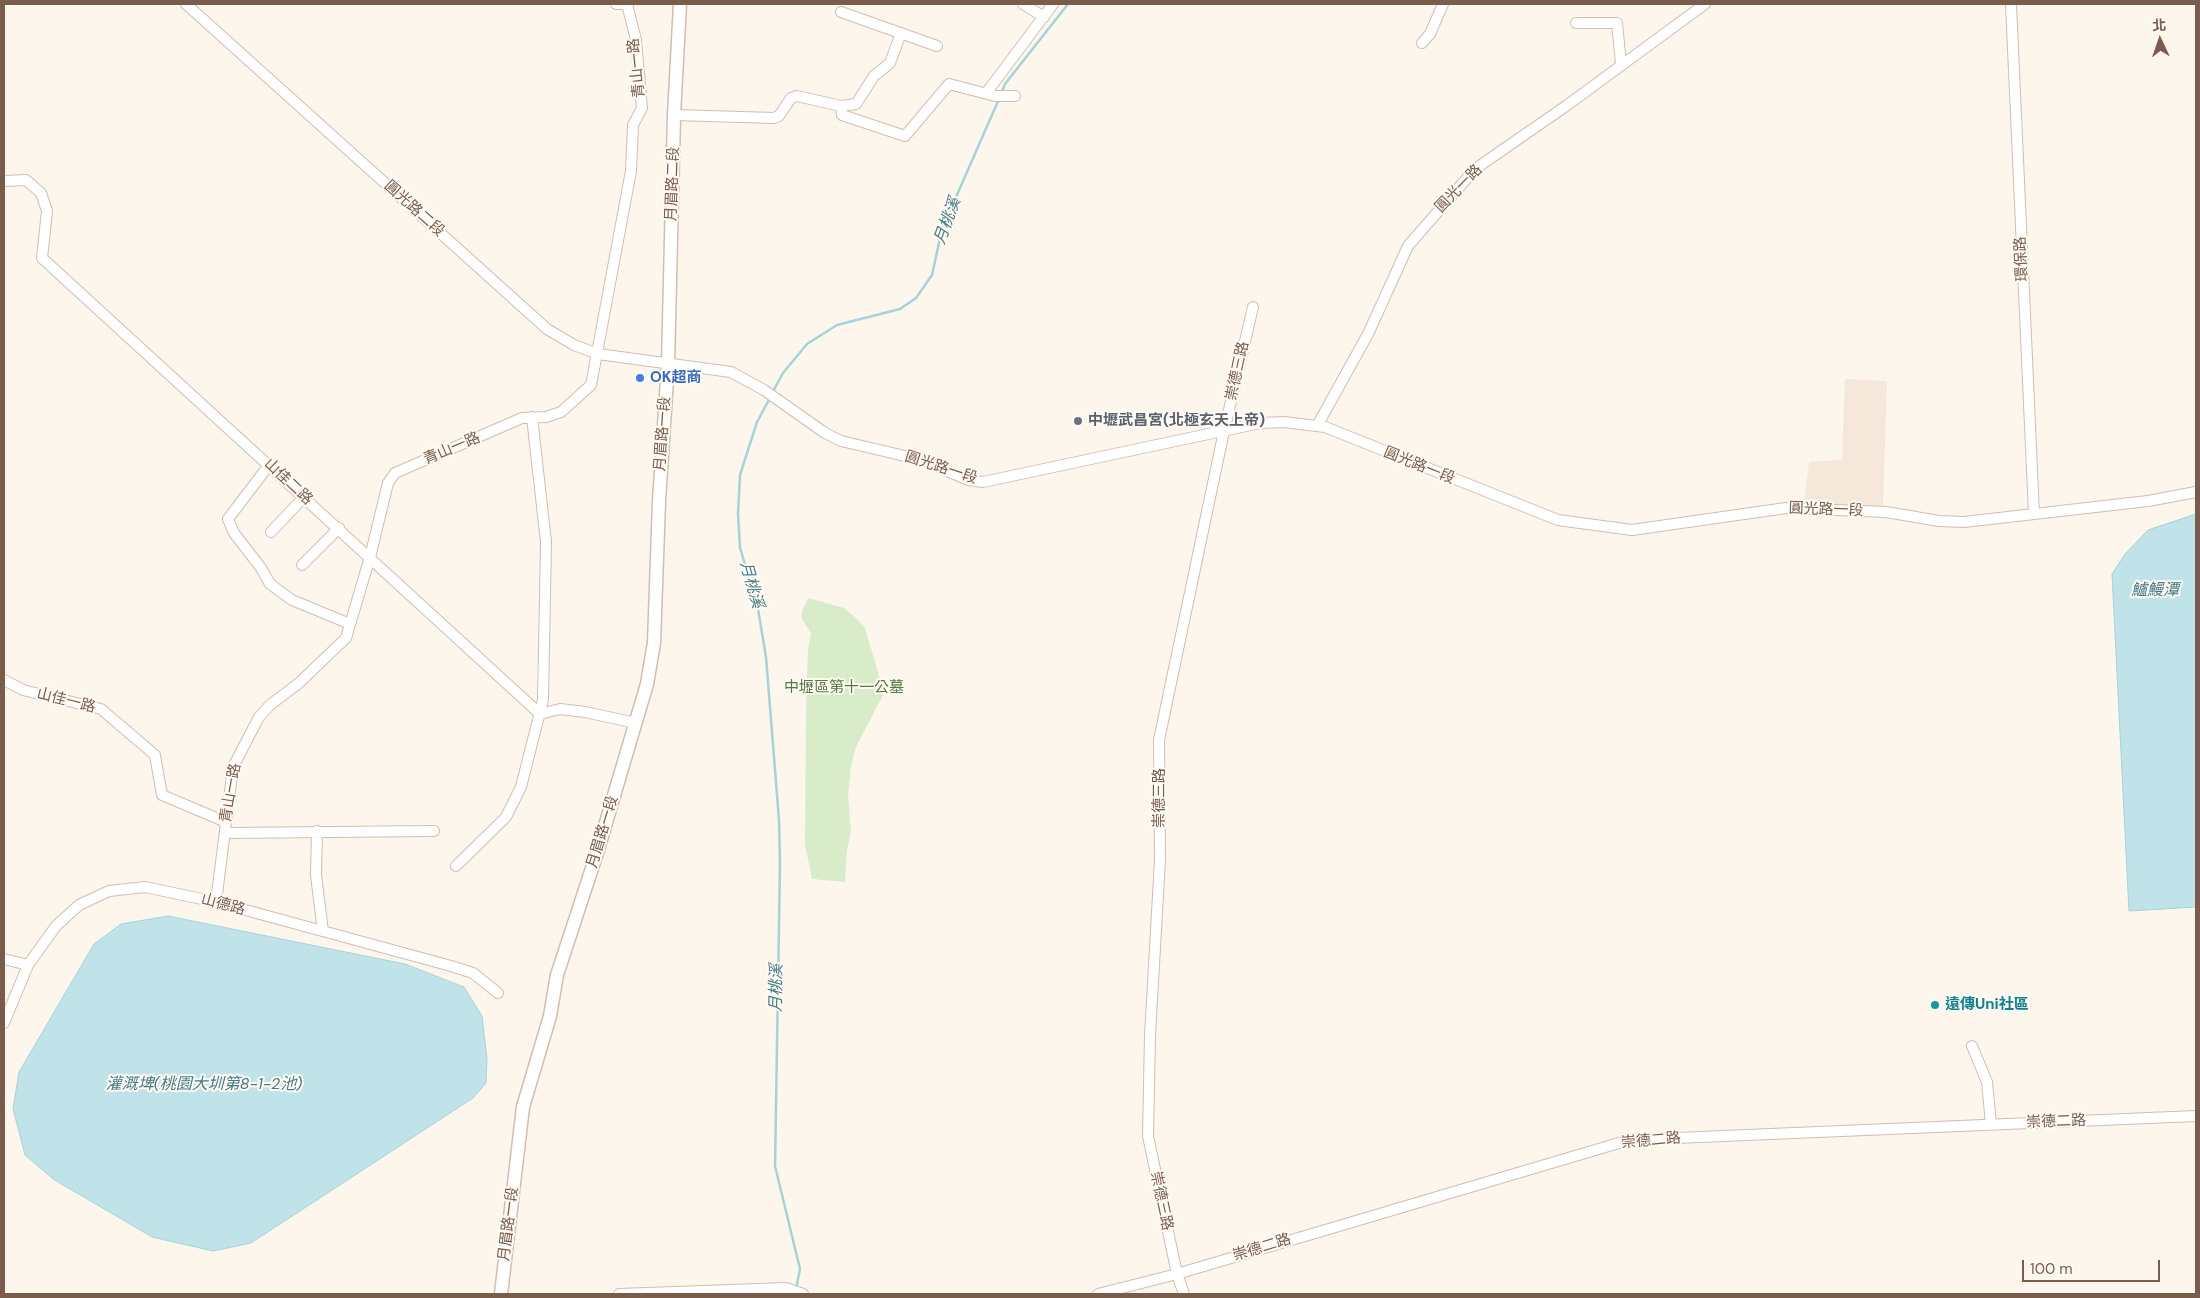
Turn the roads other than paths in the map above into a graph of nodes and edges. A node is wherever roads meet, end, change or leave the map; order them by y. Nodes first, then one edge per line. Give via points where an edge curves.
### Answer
1 (186, 4) edge
2 (616, 4) edge
3 (625, 4) edge
4 (680, 4) edge
5 (1023, 4) edge
6 (1053, 4) edge
7 (1443, 4) edge
8 (1705, 4) edge
9 (2011, 4) edge
10 (841, 12) dead end
11 (1044, 17) junction
12 (1576, 23) dead end
13 (901, 33) junction
14 (1422, 43) dead end
15 (937, 46) dead end
16 (1621, 64) junction
17 (991, 94) junction
18 (1015, 96) dead end
19 (841, 106) junction
20 (674, 115) junction
21 (4, 181) edge
22 (1253, 307) dead end
23 (598, 354) junction
24 (668, 364) junction
25 (532, 418) junction
26 (1317, 426) junction
27 (1224, 431) junction
28 (269, 465) junction
29 (2196, 492) edge
30 (304, 497) junction
31 (2034, 514) junction
32 (339, 528) junction
33 (270, 532) dead end
34 (370, 556) junction
35 (302, 565) dead end
36 (350, 624) junction
37 (4, 680) edge
38 (540, 714) junction
39 (636, 723) junction
40 (226, 822) junction
41 (317, 831) junction
42 (434, 831) dead end
43 (225, 833) junction
44 (456, 866) dead end
45 (216, 902) junction
46 (323, 931) junction
47 (4, 959) edge
48 (28, 965) junction
49 (498, 993) dead end
50 (4, 1023) edge
51 (1972, 1046) dead end
52 (2196, 1116) edge
53 (1992, 1124) junction
54 (1177, 1274) junction
55 (500, 1294) edge
56 (619, 1294) edge
57 (802, 1294) edge
58 (1098, 1294) edge
59 (1184, 1294) edge

1 - 23 street, 圓光路二段 via 546,329
2 - 3 street
3 - 23 street, 青山一路 via 636,40 642,108 634,124 631,171
4 - 20 street, 月眉路二段
5 - 11 street
6 - 11 street
7 - 14 street via 1430,34
8 - 16 street, 圓光一路
9 - 31 street, 環保路
10 - 13 street
11 - 17 street
12 - 16 street via 1617,23
13 - 15 street
13 - 19 street via 890,63 874,76 856,104
16 - 26 street, 圓光一路 via 1475,169 1436,211 1408,246 1368,334
17 - 18 street
17 - 19 street via 949,84 906,136 842,114
19 - 20 street via 797,96 774,118
20 - 24 street, 月眉路二段
21 - 28 street, 山佳二路 via 26,180 41,193 47,211 42,258
22 - 27 street, 崇德三路
23 - 24 street, 圓光路二段
23 - 25 street, 青山一路 via 591,385 561,412
24 - 27 street, 圓光路一段 via 731,372 842,441 922,460 968,480 983,482
24 - 39 street, 月眉路一段 via 654,643
25 - 34 street, 青山一路 via 522,418 395,473 385,492
25 - 38 street via 546,542 545,684
26 - 27 street, 圓光路一段 via 1260,423
26 - 31 street, 圓光路一段 via 1558,520 1632,530 1786,508 1886,512 1964,522
27 - 54 street, 崇德三路 via 1159,740 1160,860 1148,1136
28 - 30 street, 山佳二路
28 - 36 street via 228,519 234,533 270,584 292,600
29 - 31 street, 圓光路一段
30 - 32 street, 山佳二路
30 - 33 street
32 - 34 street, 山佳二路
32 - 35 street
34 - 36 street, 青山一路
34 - 38 street, 山佳二路
36 - 40 street, 青山一路 via 346,638 330,656 260,717 233,767
37 - 40 street, 山佳一路 via 23,690 101,709 155,755 162,795
38 - 39 street via 560,709
38 - 44 street via 521,787 506,817
39 - 55 street, 月眉路一段 via 557,975 550,1016 523,1107
40 - 43 street, 青山一路
41 - 42 street
41 - 43 street
41 - 46 street via 316,875
43 - 45 street, 青山一路
45 - 46 street, 山德路
45 - 48 street, 山德路 via 145,887 108,891 79,905 56,926
46 - 49 street, 山德路 via 473,974
47 - 48 street
48 - 50 street, 山德路
51 - 53 street via 1987,1082
52 - 53 street, 崇德二路
53 - 54 street, 崇德二路 via 1629,1140
54 - 58 street, 崇德二路
54 - 59 street, 崇德三路
56 - 57 street via 786,1288

